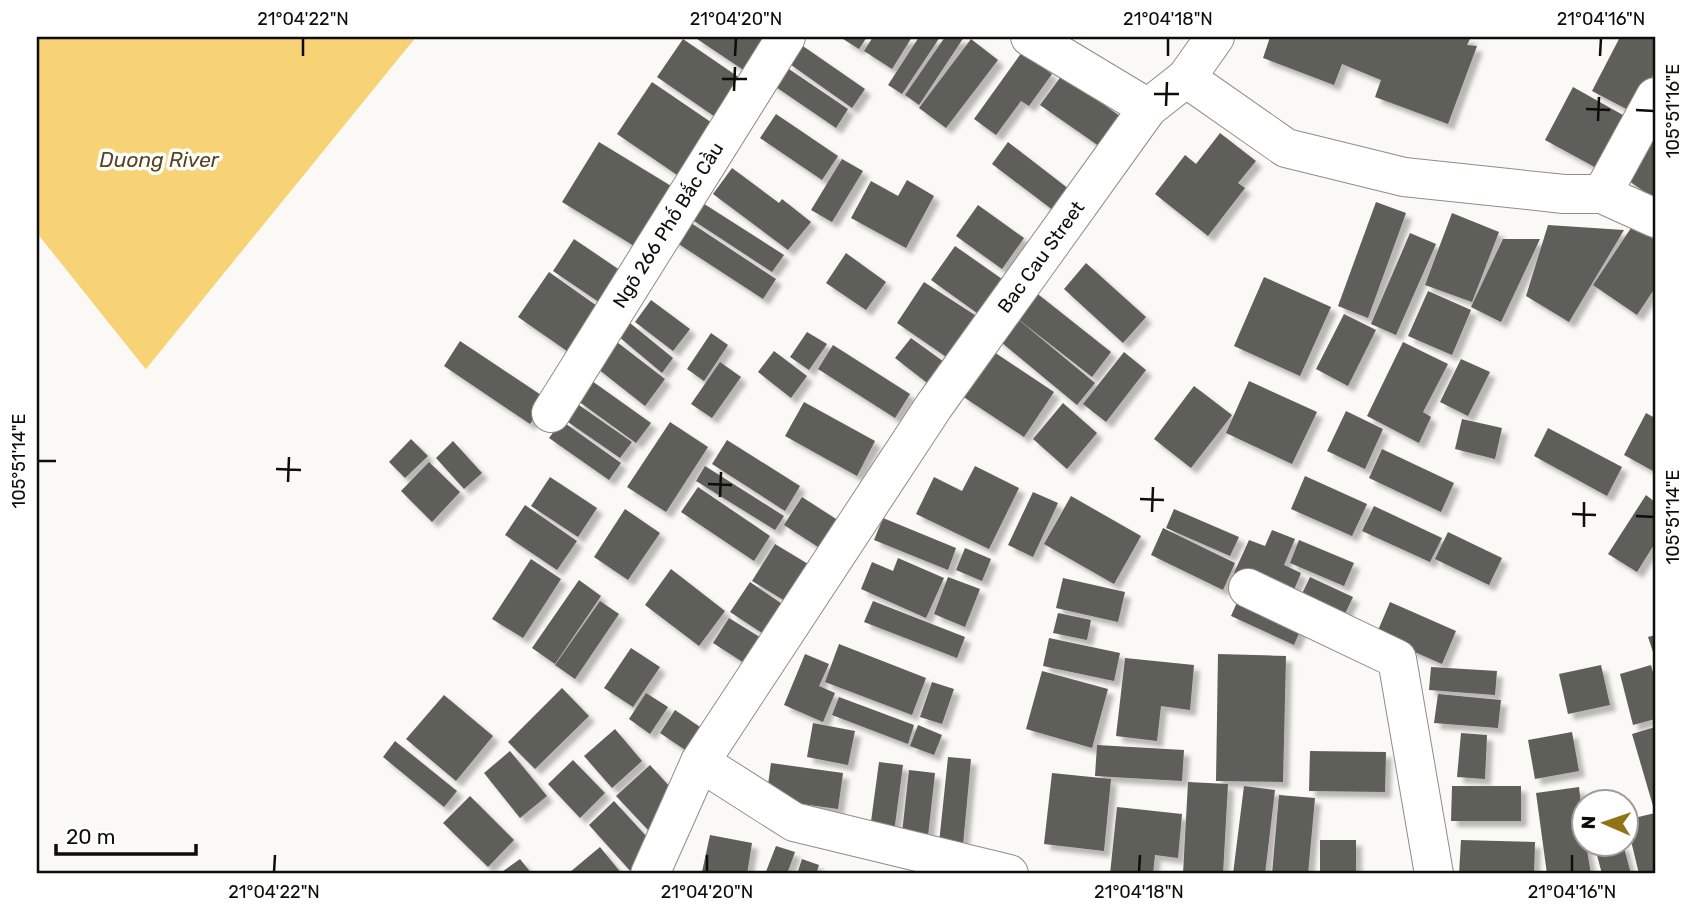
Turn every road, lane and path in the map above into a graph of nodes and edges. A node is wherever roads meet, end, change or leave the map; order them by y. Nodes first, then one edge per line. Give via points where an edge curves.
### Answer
1 (786, 37) edge
2 (1030, 37) edge
3 (1215, 37) edge
4 (1186, 78) junction
5 (1655, 97) edge
6 (1148, 108) junction
7 (1602, 194) junction
8 (1655, 218) edge
9 (551, 413) dead end
10 (1248, 588) dead end
11 (700, 762) junction
12 (650, 874) edge
13 (1009, 874) edge
14 (1433, 874) edge

1 - 9 street, Ngõ 266 Phố Bắc Cầu
2 - 6 street
3 - 4 street, Bac Cau Street
4 - 6 street, Bac Cau Street
4 - 7 street via 1286,148 1404,177
5 - 7 street
6 - 11 street, Bac Cau Street via 934,405
7 - 8 street
10 - 14 street via 1397,659
11 - 12 street, Bac Cau Street
11 - 13 street via 794,822

